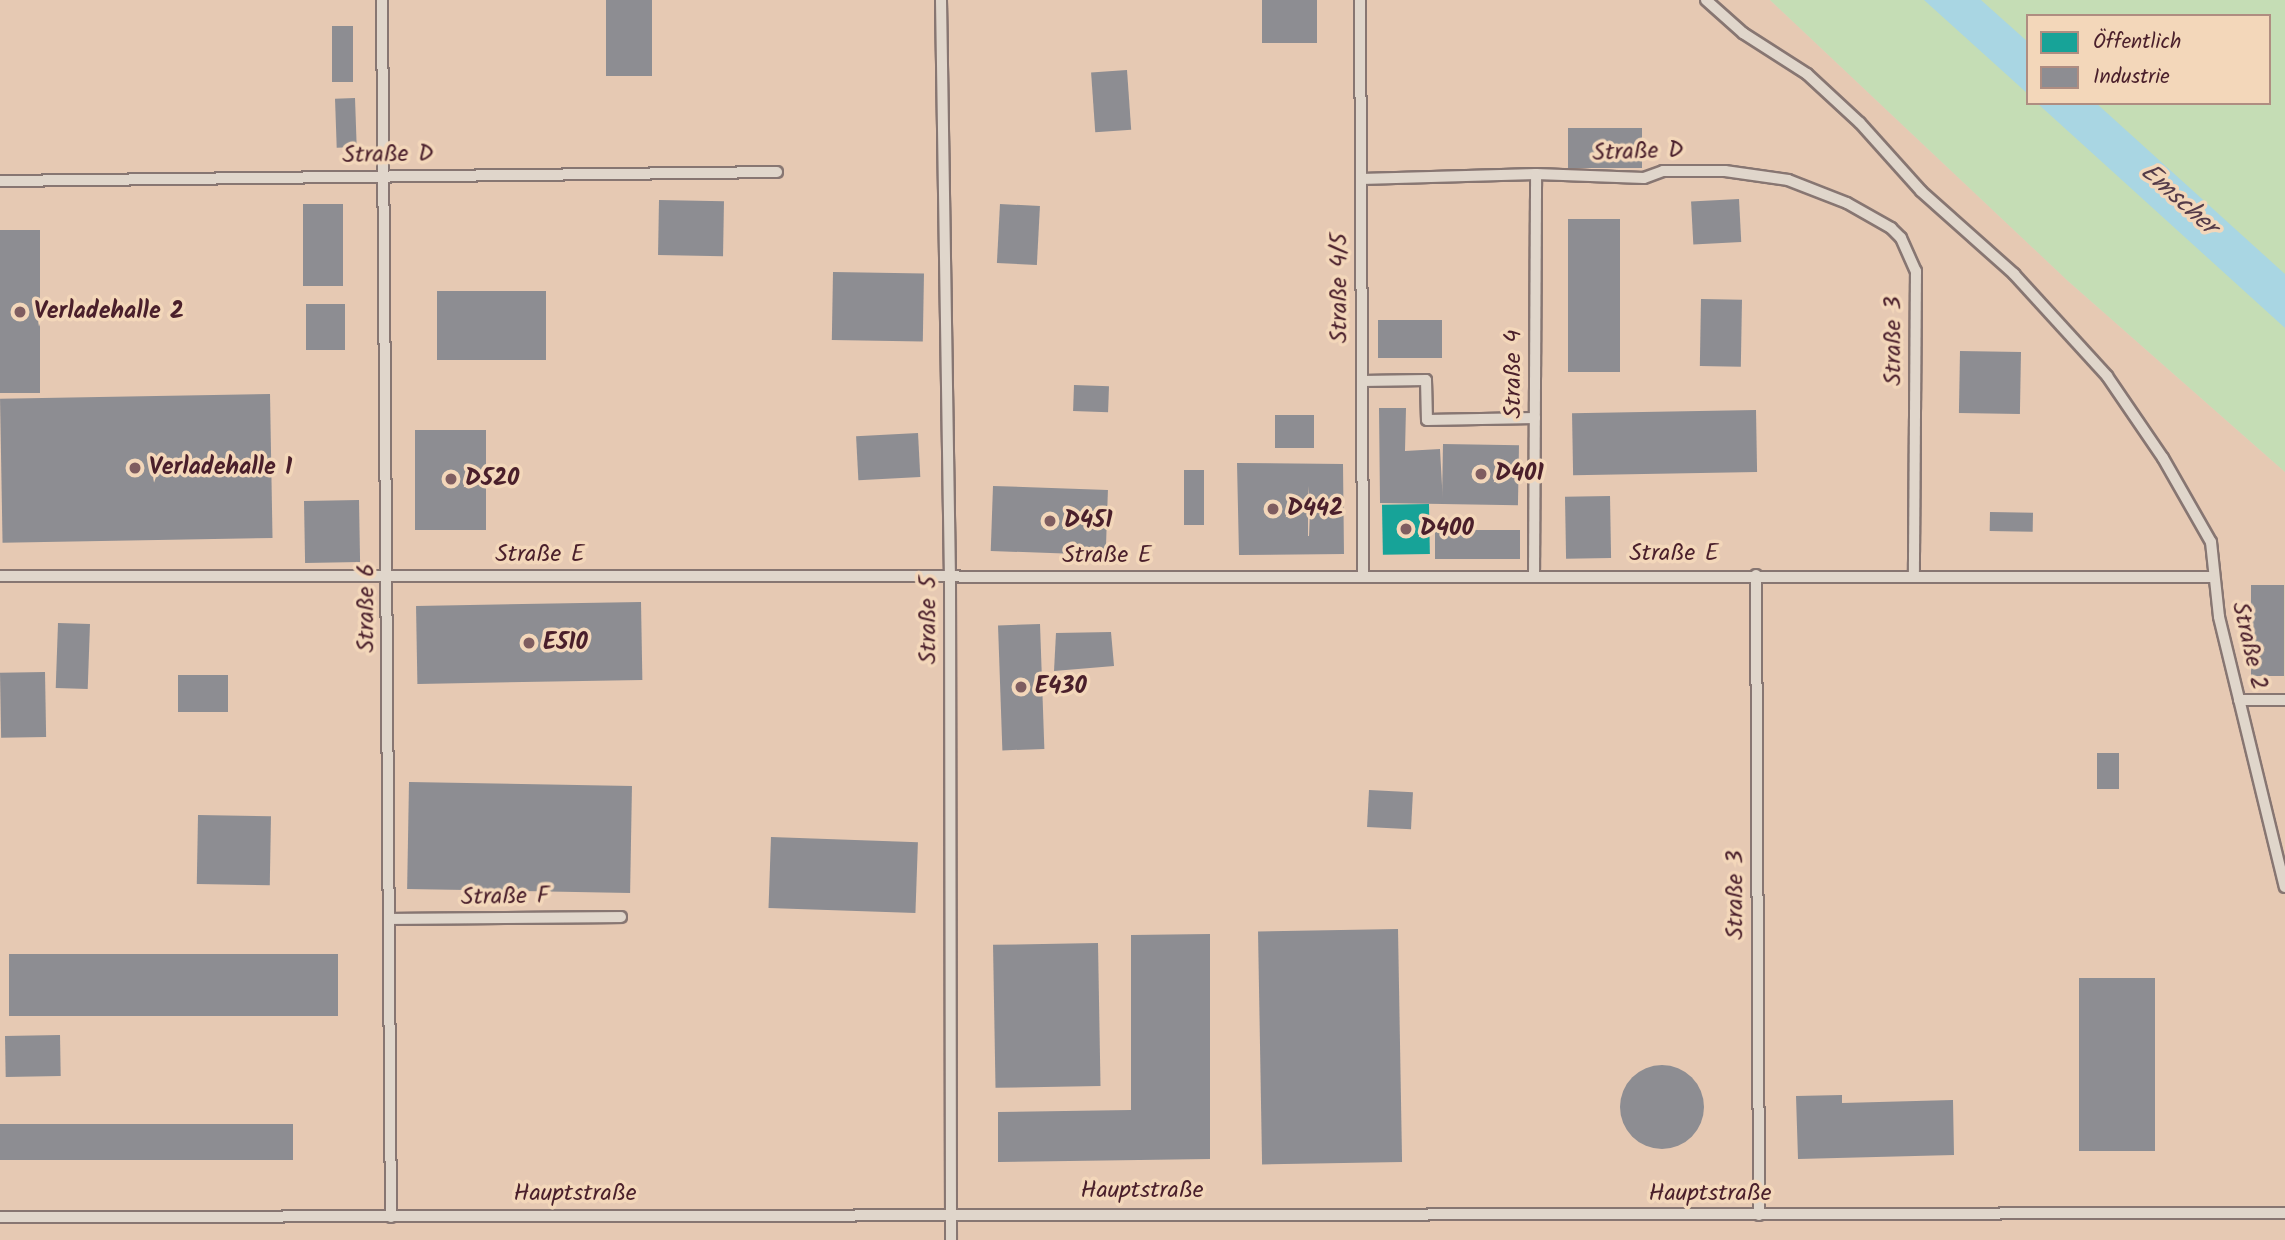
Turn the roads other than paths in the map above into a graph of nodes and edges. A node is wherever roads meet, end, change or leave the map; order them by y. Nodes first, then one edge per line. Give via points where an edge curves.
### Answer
1 (382, 0) edge
2 (941, 0) edge
3 (1360, 0) edge
4 (1706, 0) edge
5 (777, 172) dead end
6 (1536, 174) junction
7 (381, 177) junction
8 (1361, 179) junction
9 (0, 181) edge
10 (1901, 238) joint
11 (1362, 381) junction
12 (1535, 418) junction
13 (1914, 574) junction
14 (388, 575) junction
15 (1534, 575) junction
16 (1756, 575) junction
17 (0, 576) edge
18 (1363, 576) junction
19 (950, 577) junction
20 (2213, 577) junction
21 (2239, 700) junction
22 (2285, 700) edge
23 (2285, 887) edge
24 (621, 917) dead end
25 (390, 919) junction
26 (951, 1213) junction
27 (2285, 1213) edge
28 (1759, 1215) junction
29 (0, 1217) edge
30 (391, 1217) junction
31 (951, 1240) edge

1 - 7 lane, Straße 6
2 - 19 lane, Straße 5
3 - 8 lane, Straße 4/5
4 - 20 lane, Straße 2 via 1743,33 1807,74 1860,122 1921,191 2014,274 2107,376 2163,458 2211,542
5 - 7 lane, Straße D
6 - 8 lane, Straße D
6 - 10 lane, Straße D via 1644,178 1663,171 1726,171 1788,180 1847,203
6 - 12 lane, Straße 4
7 - 9 lane, Straße D
7 - 14 lane, Straße 6
8 - 11 lane, Straße 4/5
10 - 13 lane, Straße 3 via 1916,271
11 - 12 lane via 1426,380 1427,420
11 - 18 lane, Straße 4/5
12 - 15 lane, Straße 4
13 - 16 lane, Straße E
13 - 20 lane, Straße E
14 - 17 lane, Straße E
14 - 19 lane, Straße E
14 - 25 lane, Straße 6
15 - 16 lane, Straße E
15 - 18 lane, Straße E
16 - 28 lane, Straße 3
18 - 19 lane, Straße E
19 - 26 lane, Straße 5
20 - 21 lane, Straße 2
21 - 22 lane
21 - 23 lane, Straße 2
24 - 25 lane, Straße F
25 - 30 lane, Straße 6
26 - 28 lane, Hauptstraße
26 - 30 lane, Hauptstraße
26 - 31 lane, Straße 5
27 - 28 lane, Hauptstraße
29 - 30 lane, Hauptstraße

